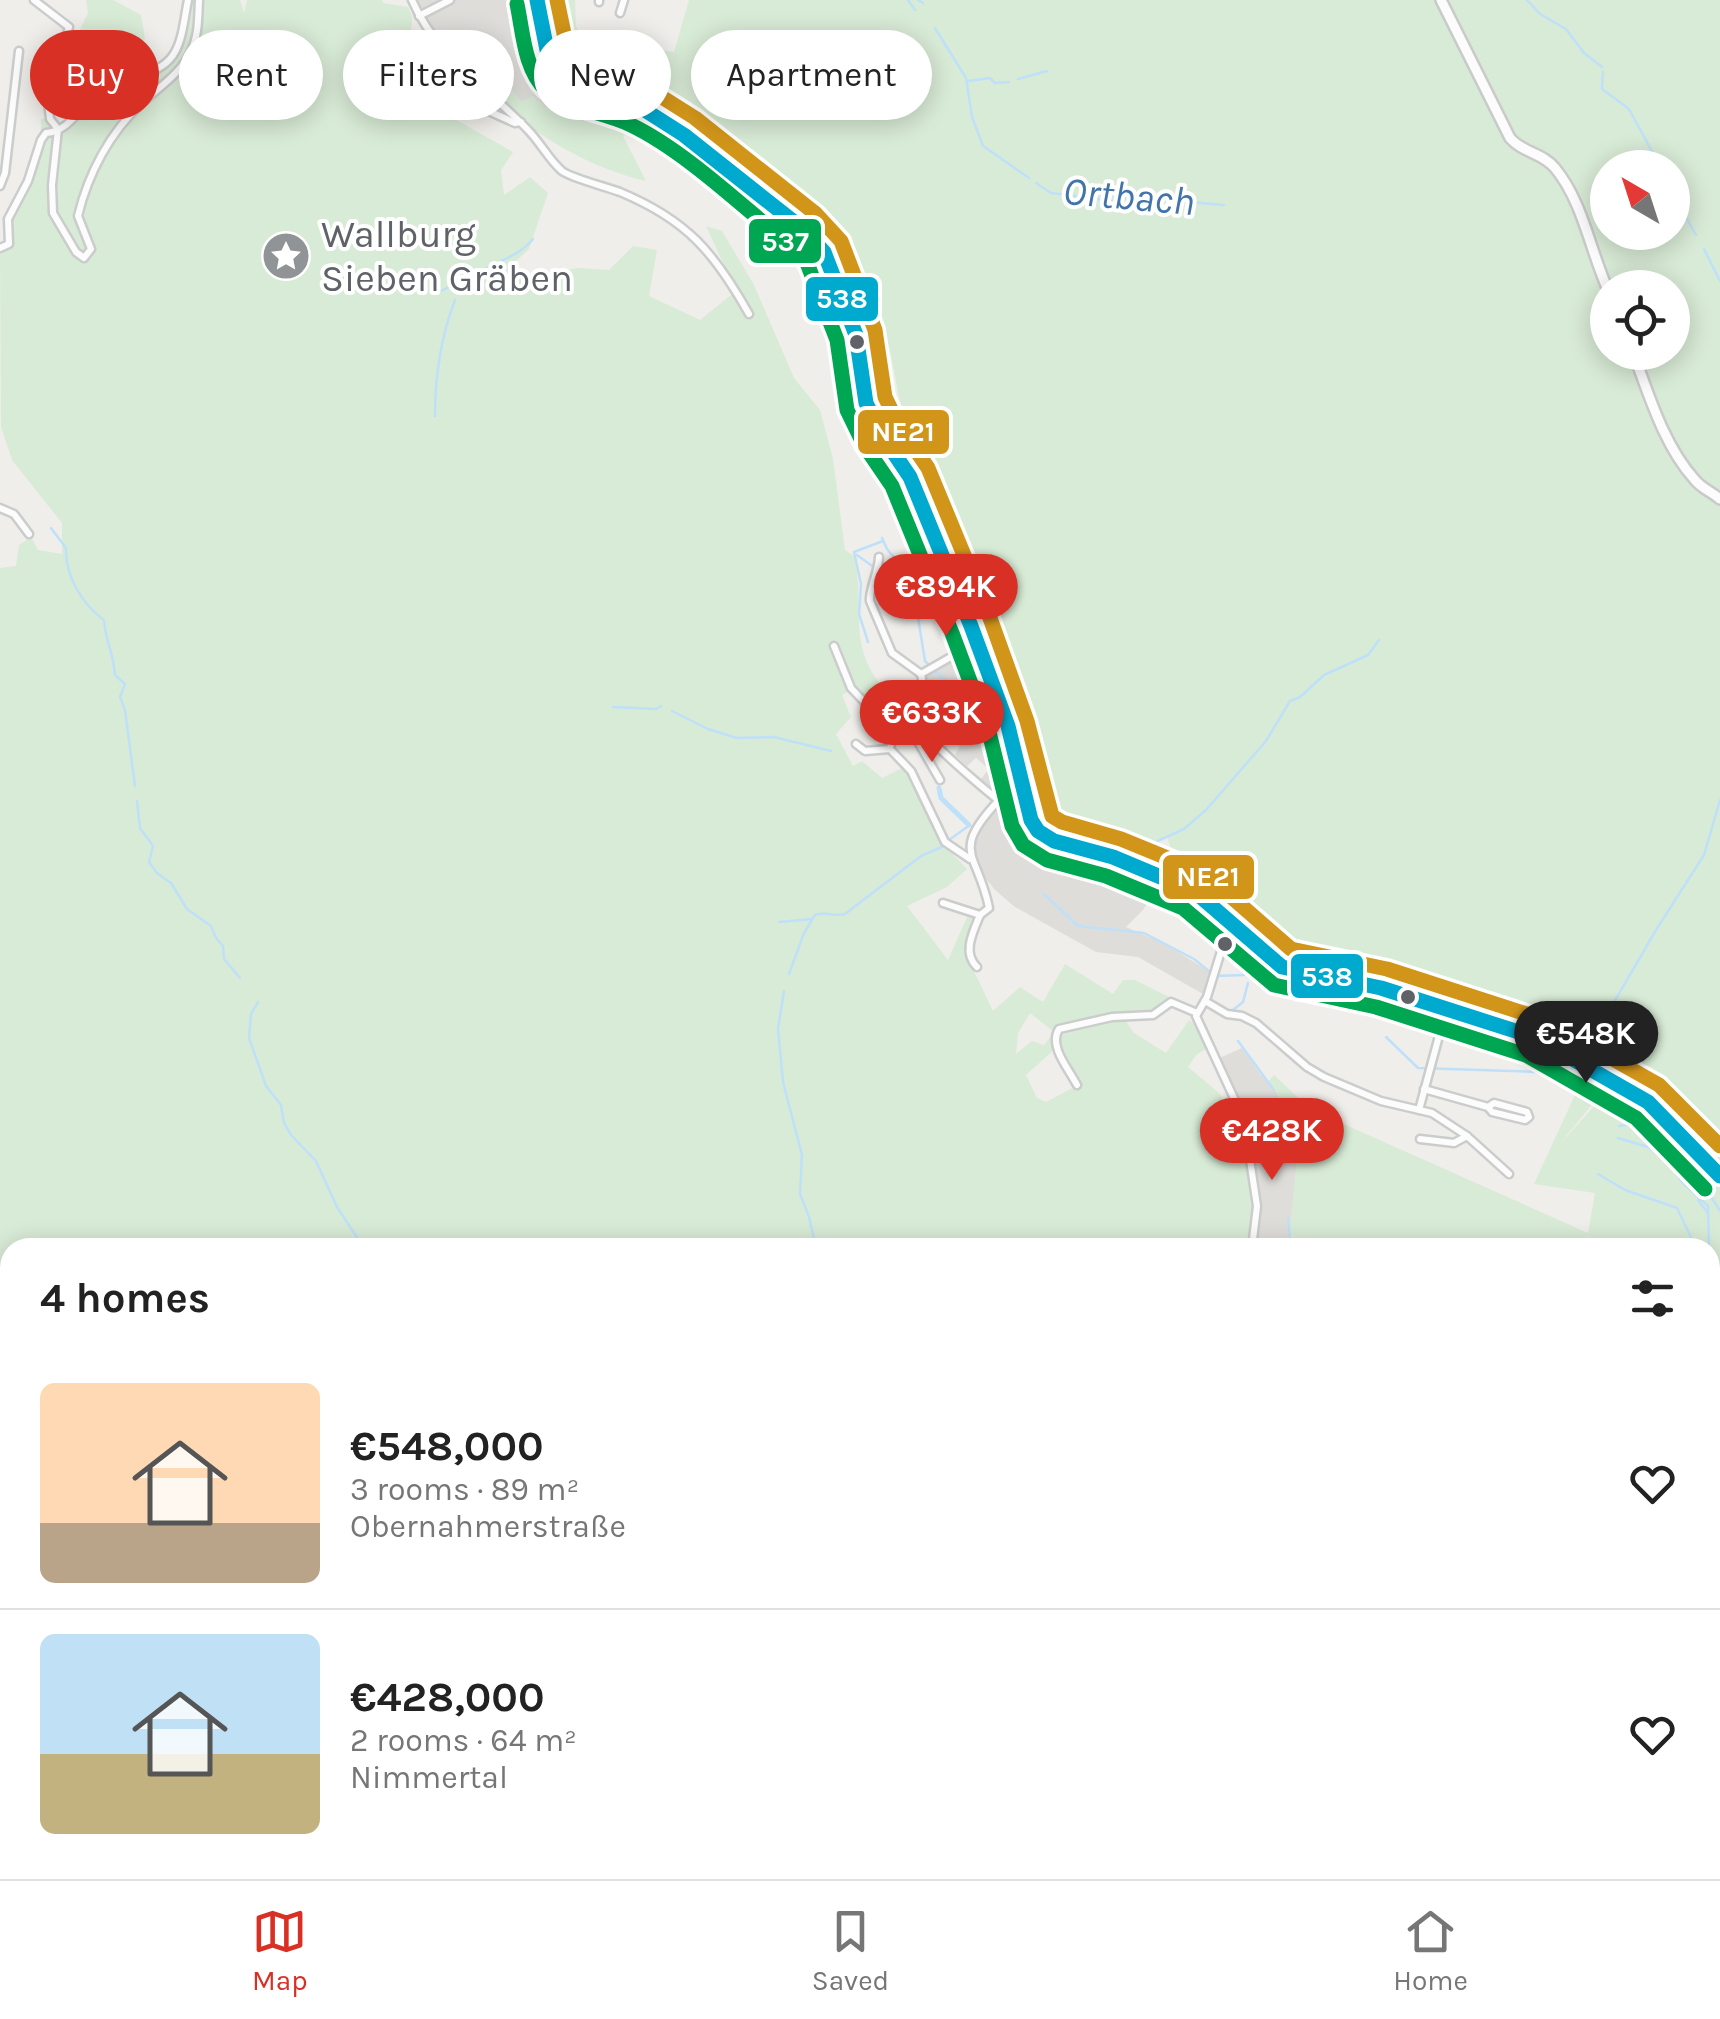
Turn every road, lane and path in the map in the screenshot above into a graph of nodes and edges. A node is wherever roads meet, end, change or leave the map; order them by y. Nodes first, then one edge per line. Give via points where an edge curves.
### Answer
1 (34, 0) edge
2 (188, 0) edge
3 (199, 0) edge
4 (412, 0) edge
5 (450, 0) edge
6 (538, 0) edge
7 (624, 0) edge
8 (1441, 0) edge
9 (620, 13) dead end
10 (420, 16) junction
11 (18, 50) dead end
12 (513, 120) edge
13 (521, 122) junction
14 (58, 129) junction
15 (0, 186) edge
16 (0, 248) edge
17 (1600, 270) edge
18 (750, 314) dead end
19 (1640, 370) edge
20 (1720, 498) edge
21 (0, 508) edge
22 (29, 534) dead end
23 (880, 557) dead end
24 (977, 642) junction
25 (834, 646) dead end
26 (926, 670) junction
27 (925, 732) junction
28 (856, 744) dead end
29 (890, 748) junction
30 (940, 780) dead end
31 (999, 800) junction
32 (1030, 820) junction
33 (970, 858) junction
34 (943, 903) dead end
35 (980, 916) junction
36 (1230, 922) junction
37 (977, 966) dead end
38 (1205, 1001) junction
39 (1446, 1010) junction
40 (1197, 1013) junction
41 (1077, 1085) dead end
42 (1424, 1089) junction
43 (1488, 1107) junction
44 (1418, 1110) junction
45 (1467, 1136) junction
46 (1420, 1139) dead end
47 (1509, 1174) dead end
48 (1720, 1176) edge
49 (1253, 1238) edge

1 - 14 street via 68,27 66,38 42,60 50,119
2 - 14 street via 166,63 105,88
3 - 14 street via 190,54 124,122 96,168 78,216 91,249 84,258 53,213
4 - 10 street
5 - 10 street
6 - 24 street via 550,60 560,75 640,107 684,135 824,252 852,320 866,403 910,476
7 - 9 street
8 - 17 street via 1510,138 1548,161 1569,189
10 - 13 street via 442,50
11 - 15 street
12 - 13 street
13 - 18 street via 562,171 681,224
14 - 16 street via 41,140 8,219 8,244
19 - 20 street via 1689,474
21 - 22 street
23 - 26 street via 870,600 892,653
24 - 26 street
24 - 32 street via 1008,726
25 - 29 street via 851,688 893,732
26 - 27 street
27 - 30 street via 917,740
27 - 31 street
28 - 29 street via 864,751
29 - 33 street via 910,771 944,842
31 - 32 street
31 - 33 street via 975,826
32 - 36 street via 1050,840 1114,857 1194,891
33 - 35 street via 990,906
34 - 35 street
35 - 37 street via 969,952
36 - 38 street
36 - 39 street via 1282,967
38 - 40 street
38 - 44 street via 1256,1023 1312,1070 1381,1102
39 - 42 street
39 - 48 street via 1534,1037 1616,1081 1666,1118
40 - 41 street via 1171,1002 1153,1015 1059,1029 1054,1043
40 - 49 street via 1244,1120 1257,1206
42 - 43 street
42 - 44 street
43 - 43 street via 1524,1120 1529,1117 1527,1112
44 - 45 street
45 - 46 street via 1454,1142
45 - 47 street

